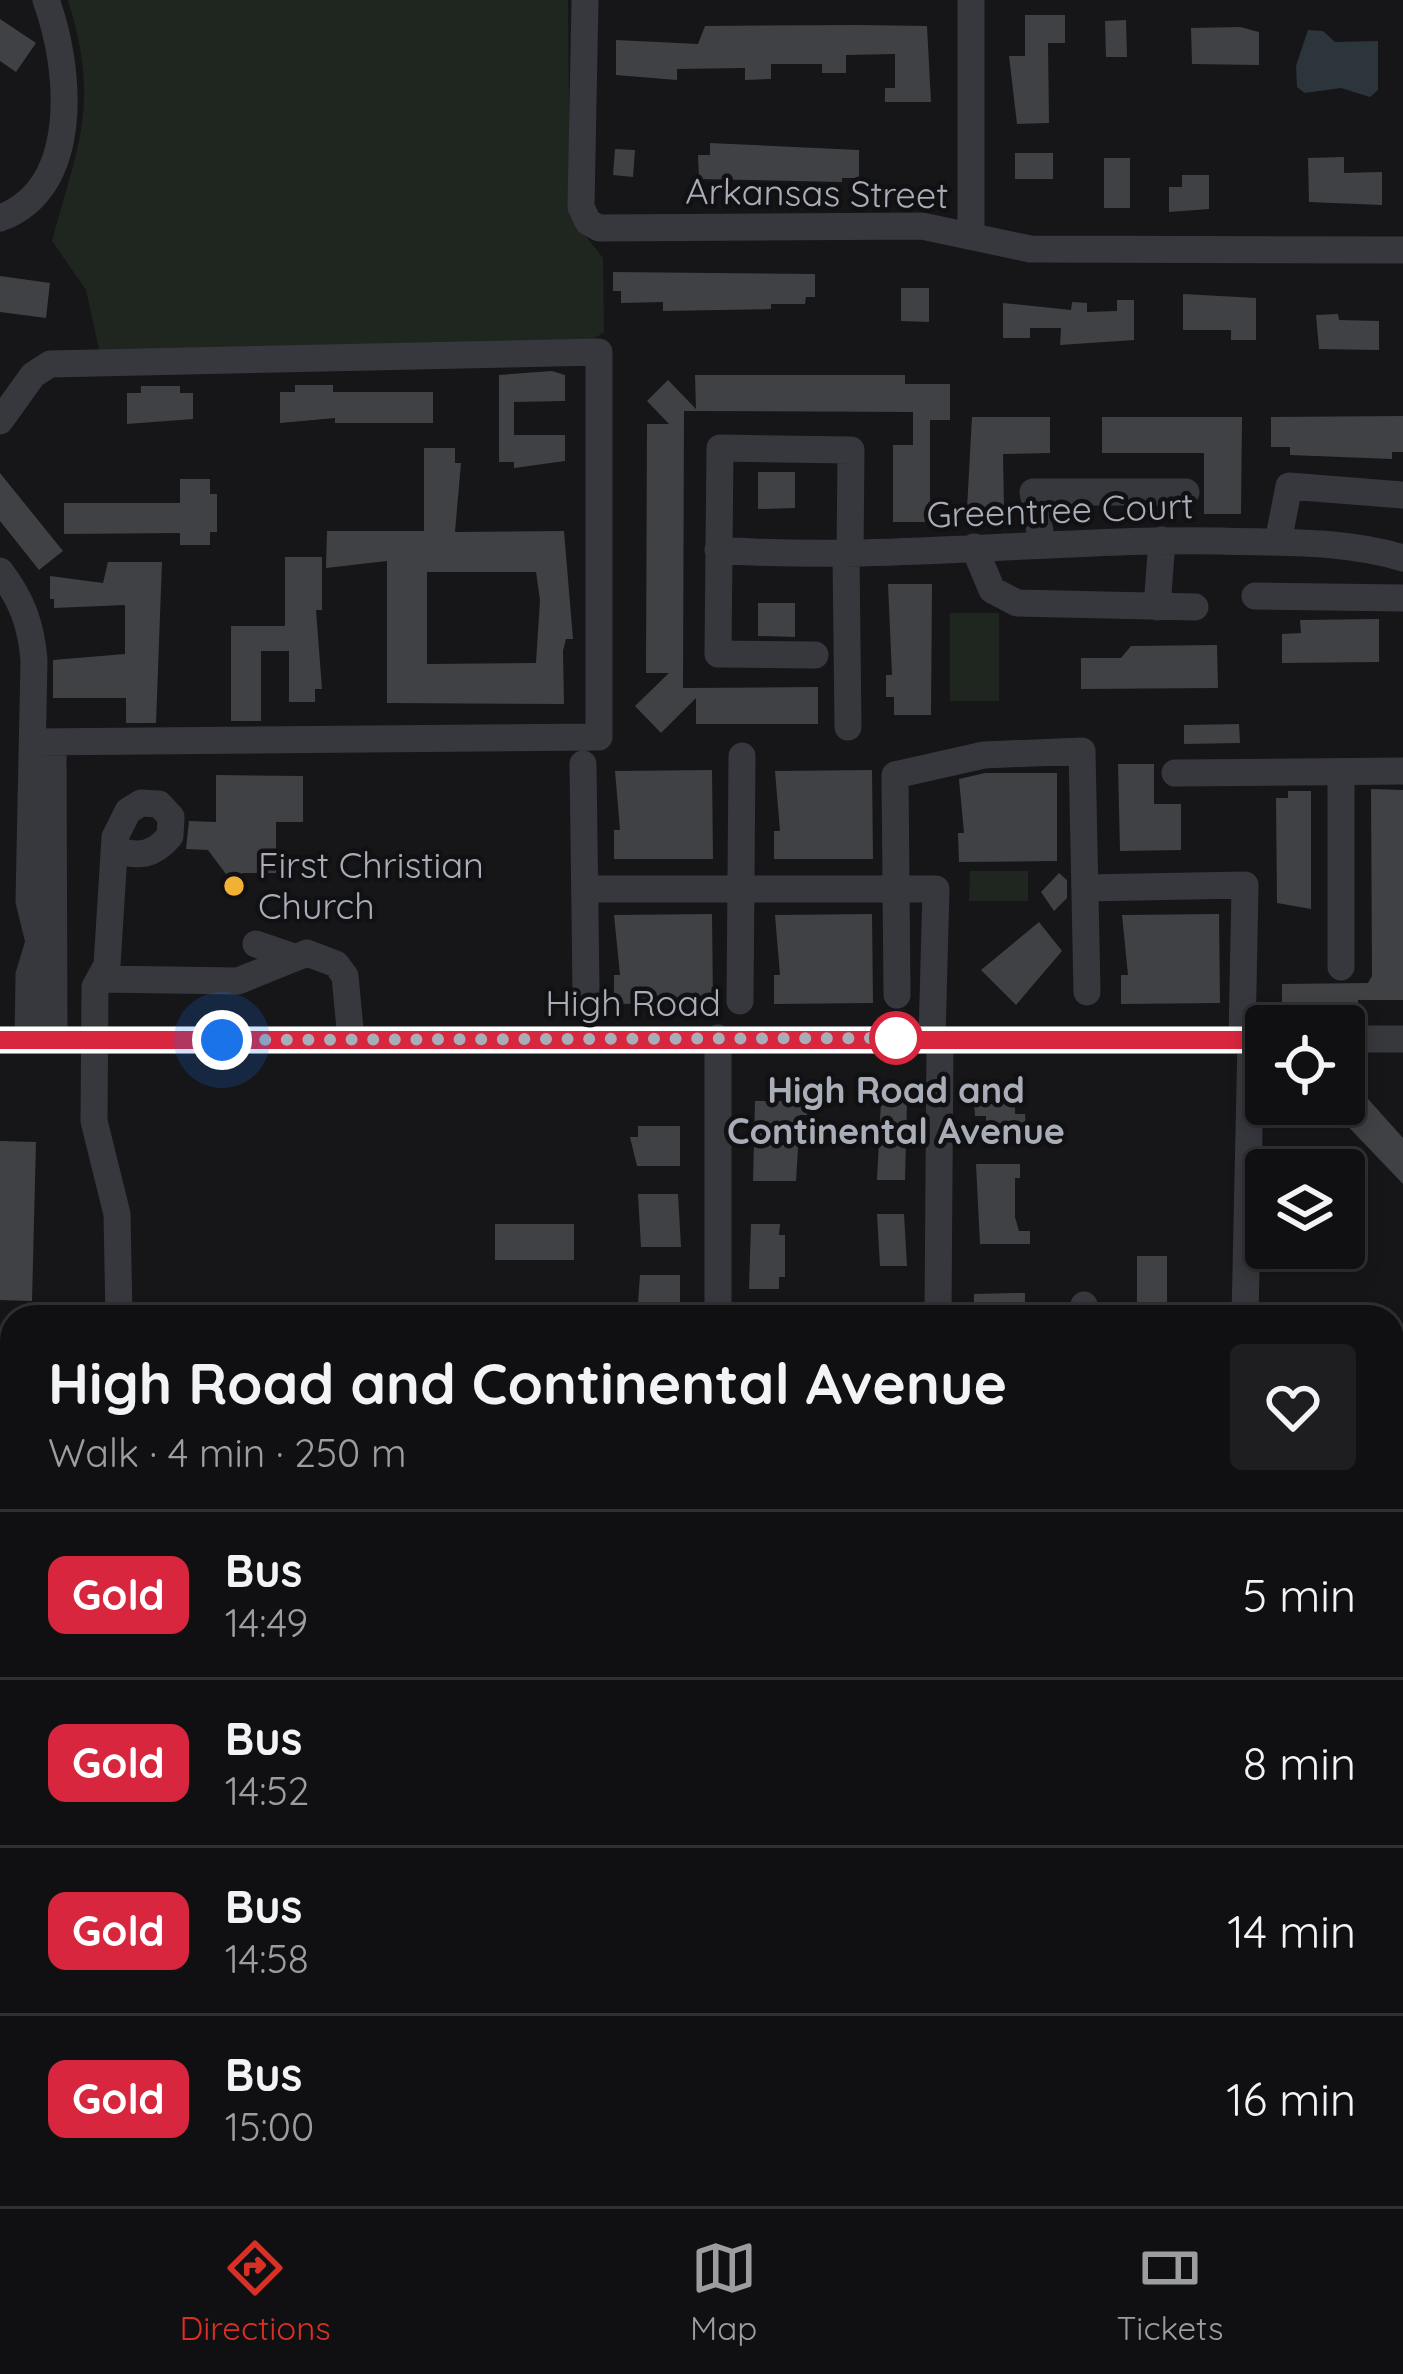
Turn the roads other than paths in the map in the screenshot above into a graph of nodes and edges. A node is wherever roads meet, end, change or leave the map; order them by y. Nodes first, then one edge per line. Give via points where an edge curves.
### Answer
1 (46, 0) edge
2 (585, 0) edge
3 (971, 0) edge
4 (0, 218) edge
5 (971, 232) junction
6 (1403, 250) edge
7 (0, 421) edge
8 (1186, 492) dead end
9 (1403, 495) edge
10 (1162, 540) junction
11 (1278, 542) junction
12 (1042, 543) junction
13 (974, 547) junction
14 (1365, 549) junction
15 (718, 550) junction
16 (848, 556) junction
17 (1403, 558) edge
18 (0, 572) edge
19 (1255, 596) dead end
20 (1358, 598) junction
21 (1403, 598) edge
22 (1157, 607) junction
23 (1195, 607) dead end
24 (814, 655) dead end
25 (848, 727) dead end
26 (43, 742) junction
27 (742, 756) dead end
28 (583, 764) dead end
29 (1403, 771) edge
30 (1175, 772) dead end
31 (1341, 772) junction
32 (115, 850) dead end
33 (1085, 887) junction
34 (584, 889) junction
35 (741, 889) junction
36 (896, 889) junction
37 (256, 944) dead end
38 (291, 956) junction
39 (1341, 967) dead end
40 (100, 979) junction
41 (586, 990) dead end
42 (1087, 992) dead end
43 (896, 995) dead end
44 (740, 1001) dead end
45 (1251, 1005) edge
46 (936, 1038) junction
47 (351, 1039) junction
48 (718, 1039) junction
49 (1365, 1039) edge
50 (1403, 1039) edge
51 (27, 1040) edge
52 (94, 1040) junction
53 (1245, 1040) edge
54 (1251, 1125) edge
55 (119, 1305) edge
56 (718, 1305) edge
57 (938, 1305) edge
58 (1245, 1305) edge

1 - 4 street via 62,45 57,158 38,192
2 - 5 street, Arkansas Street via 581,207 588,222
3 - 5 street
5 - 6 street, Arkansas Street via 1046,250
7 - 26 street via 50,364 599,352 599,736
8 - 12 street via 1033,492
9 - 11 street via 1289,486
10 - 11 street, Greentree Court
10 - 12 street, Greentree Court
10 - 22 street
11 - 14 street, Greentree Court
12 - 13 street, Greentree Court
13 - 16 street, Greentree Court
13 - 22 street via 992,590 1017,603
14 - 17 street, Greentree Court
14 - 20 street
15 - 16 street, Greentree Court
15 - 16 street via 720,448 851,450
15 - 24 street via 718,654
16 - 25 street
18 - 26 street via 31,628
19 - 20 street
20 - 21 street
22 - 23 street
26 - 51 street via 28,901 39,942
27 - 35 street
28 - 34 street
29 - 31 street
30 - 31 street
31 - 39 street
32 - 40 street
33 - 36 street via 1082,751 984,754 895,775
33 - 42 street
33 - 45 street via 1245,885
34 - 35 street
34 - 41 street
35 - 36 street
35 - 44 street
36 - 43 street
36 - 46 street via 935,889
37 - 38 street
38 - 40 street via 238,981
38 - 47 street via 322,957 345,976
40 - 52 street
46 - 48 street, High Road
46 - 53 street, High Road
46 - 57 street
47 - 48 street, High Road
47 - 52 street, High Road
48 - 56 street
49 - 50 street
51 - 52 street, High Road
52 - 55 street via 94,1121 117,1214
54 - 58 street

